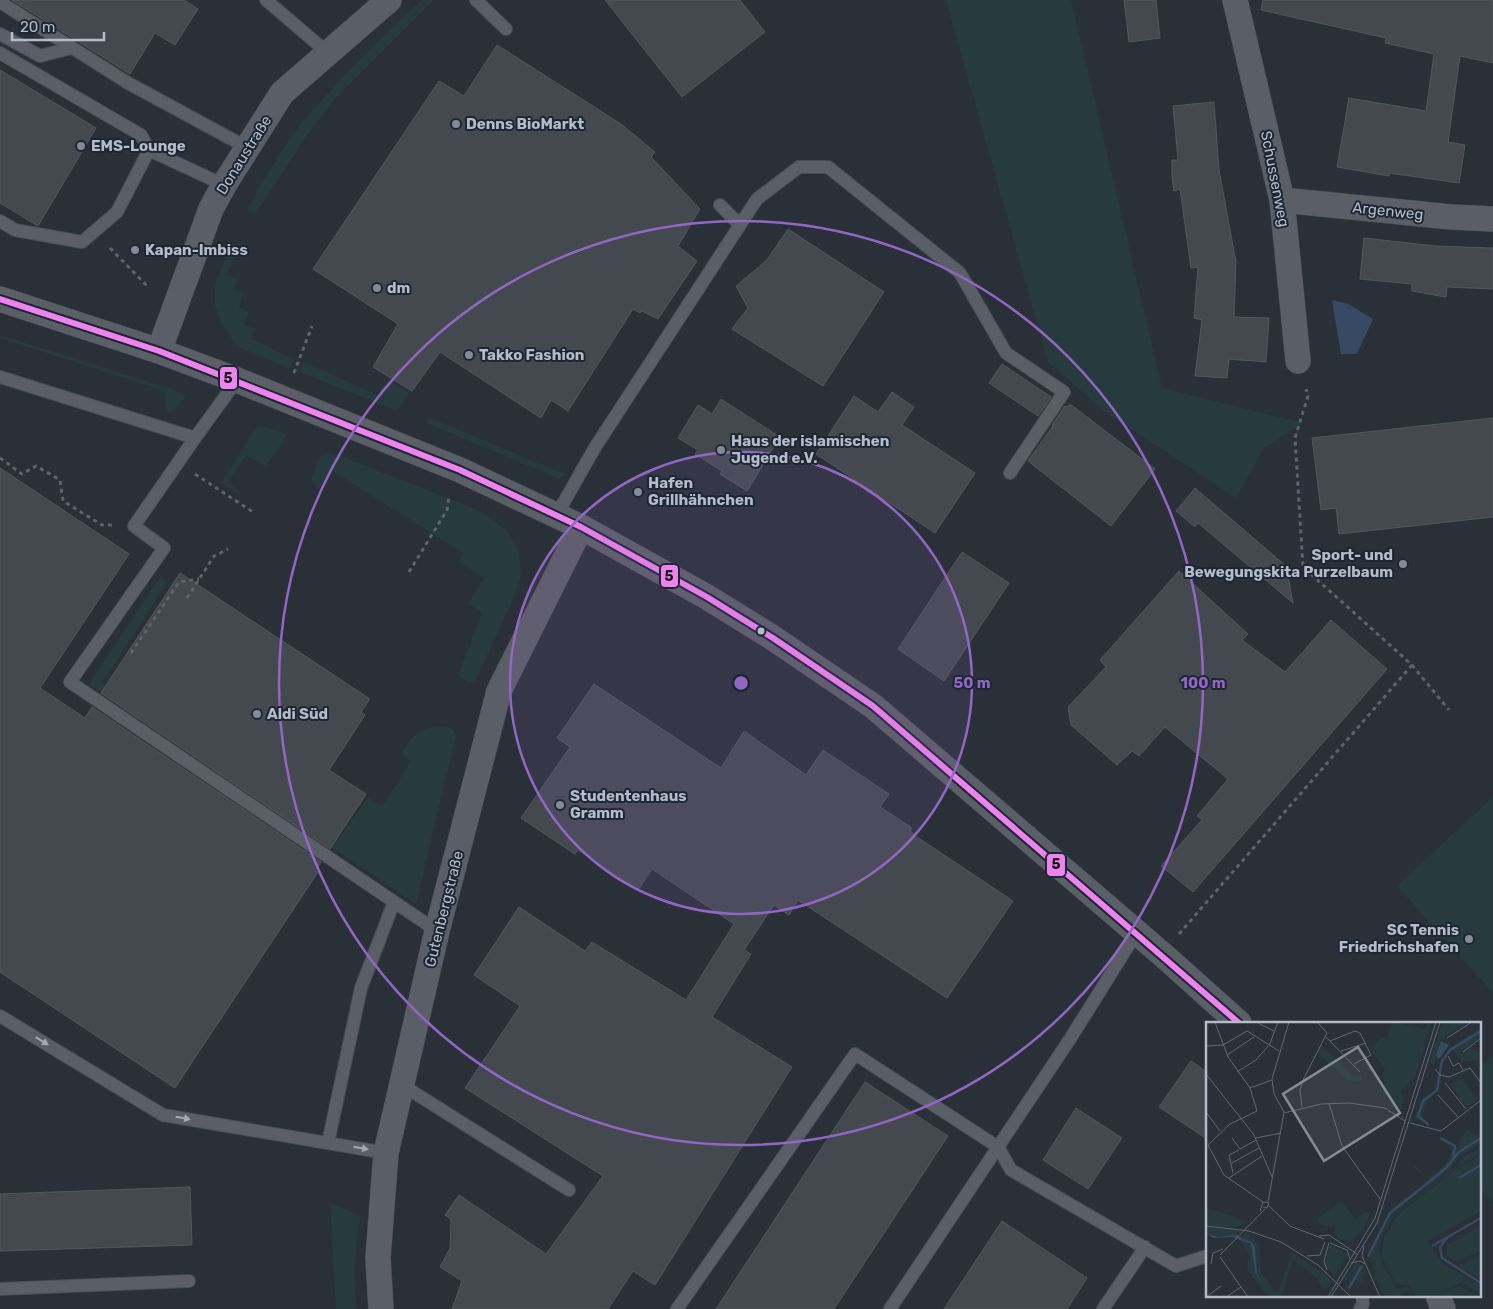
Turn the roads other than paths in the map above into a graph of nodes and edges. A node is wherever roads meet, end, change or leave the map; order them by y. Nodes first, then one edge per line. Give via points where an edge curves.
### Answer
1 (389, 0) edge
2 (476, 0) edge
3 (1235, 0) edge
4 (269, 1) edge
5 (0, 2) edge
6 (506, 29) dead end
7 (0, 34) edge
8 (71, 48) junction
9 (0, 53) edge
10 (328, 53) junction
11 (248, 148) junction
12 (149, 150) junction
13 (224, 185) junction
14 (1282, 200) junction
15 (720, 205) dead end
16 (1493, 219) edge
17 (0, 221) edge
18 (740, 225) junction
19 (0, 299) edge
20 (159, 352) junction
21 (1298, 361) road end
22 (0, 377) edge
23 (237, 380) junction
24 (195, 438) junction
25 (1010, 473) dead end
26 (556, 516) junction
27 (581, 527) junction
28 (394, 902) junction
29 (437, 931) junction
30 (1137, 932) junction
31 (0, 1016) edge
32 (1238, 1022) edge
33 (402, 1085) junction
34 (328, 1143) junction
35 (998, 1147) junction
36 (386, 1153) junction
37 (569, 1190) dead end
38 (1145, 1247) junction
39 (1206, 1256) edge
40 (189, 1281) dead end
41 (0, 1289) edge
42 (1362, 1296) edge
43 (1438, 1296) edge
44 (381, 1309) edge
45 (677, 1309) edge
46 (890, 1309) edge
47 (1102, 1309) edge
48 (1360, 1309) edge
49 (1443, 1309) edge

1 - 10 street, Donaustraße
2 - 6 lane
3 - 14 street, Schussenweg
4 - 10 lane
5 - 8 lane
7 - 8 lane via 40,56
8 - 11 lane via 128,84
9 - 12 lane via 141,135
10 - 11 street, Donaustraße via 282,93
11 - 13 street, Donaustraße
12 - 13 lane
12 - 17 lane via 118,212 82,242 15,230
13 - 20 street, Donaustraße
14 - 16 street, Argenweg
14 - 21 street, Schussenweg
15 - 18 lane
18 - 25 lane via 758,199 800,167 828,167 960,273 1006,353 1064,392
18 - 26 lane via 594,449
19 - 20 street
20 - 23 street
22 - 24 lane
23 - 24 lane
23 - 26 street via 460,470
24 - 28 lane via 134,526 164,548 70,682
26 - 27 street
27 - 29 street, Gutenbergstraße via 499,691
27 - 30 street via 716,602 873,706
28 - 29 lane
28 - 34 lane via 361,988
29 - 33 street, Gutenbergstraße
30 - 32 street
30 - 35 lane
31 -> 34 lane via 163,1115
33 - 36 street, Gutenbergstraße
33 - 37 lane
34 -> 36 lane
35 - 38 lane via 1011,1170
35 - 45 lane via 855,1054
35 - 46 lane
36 - 44 street, Gutenbergstraße via 378,1258
38 - 39 lane via 1176,1266
38 - 47 lane
40 - 41 lane
42 - 48 lane
43 - 49 street

